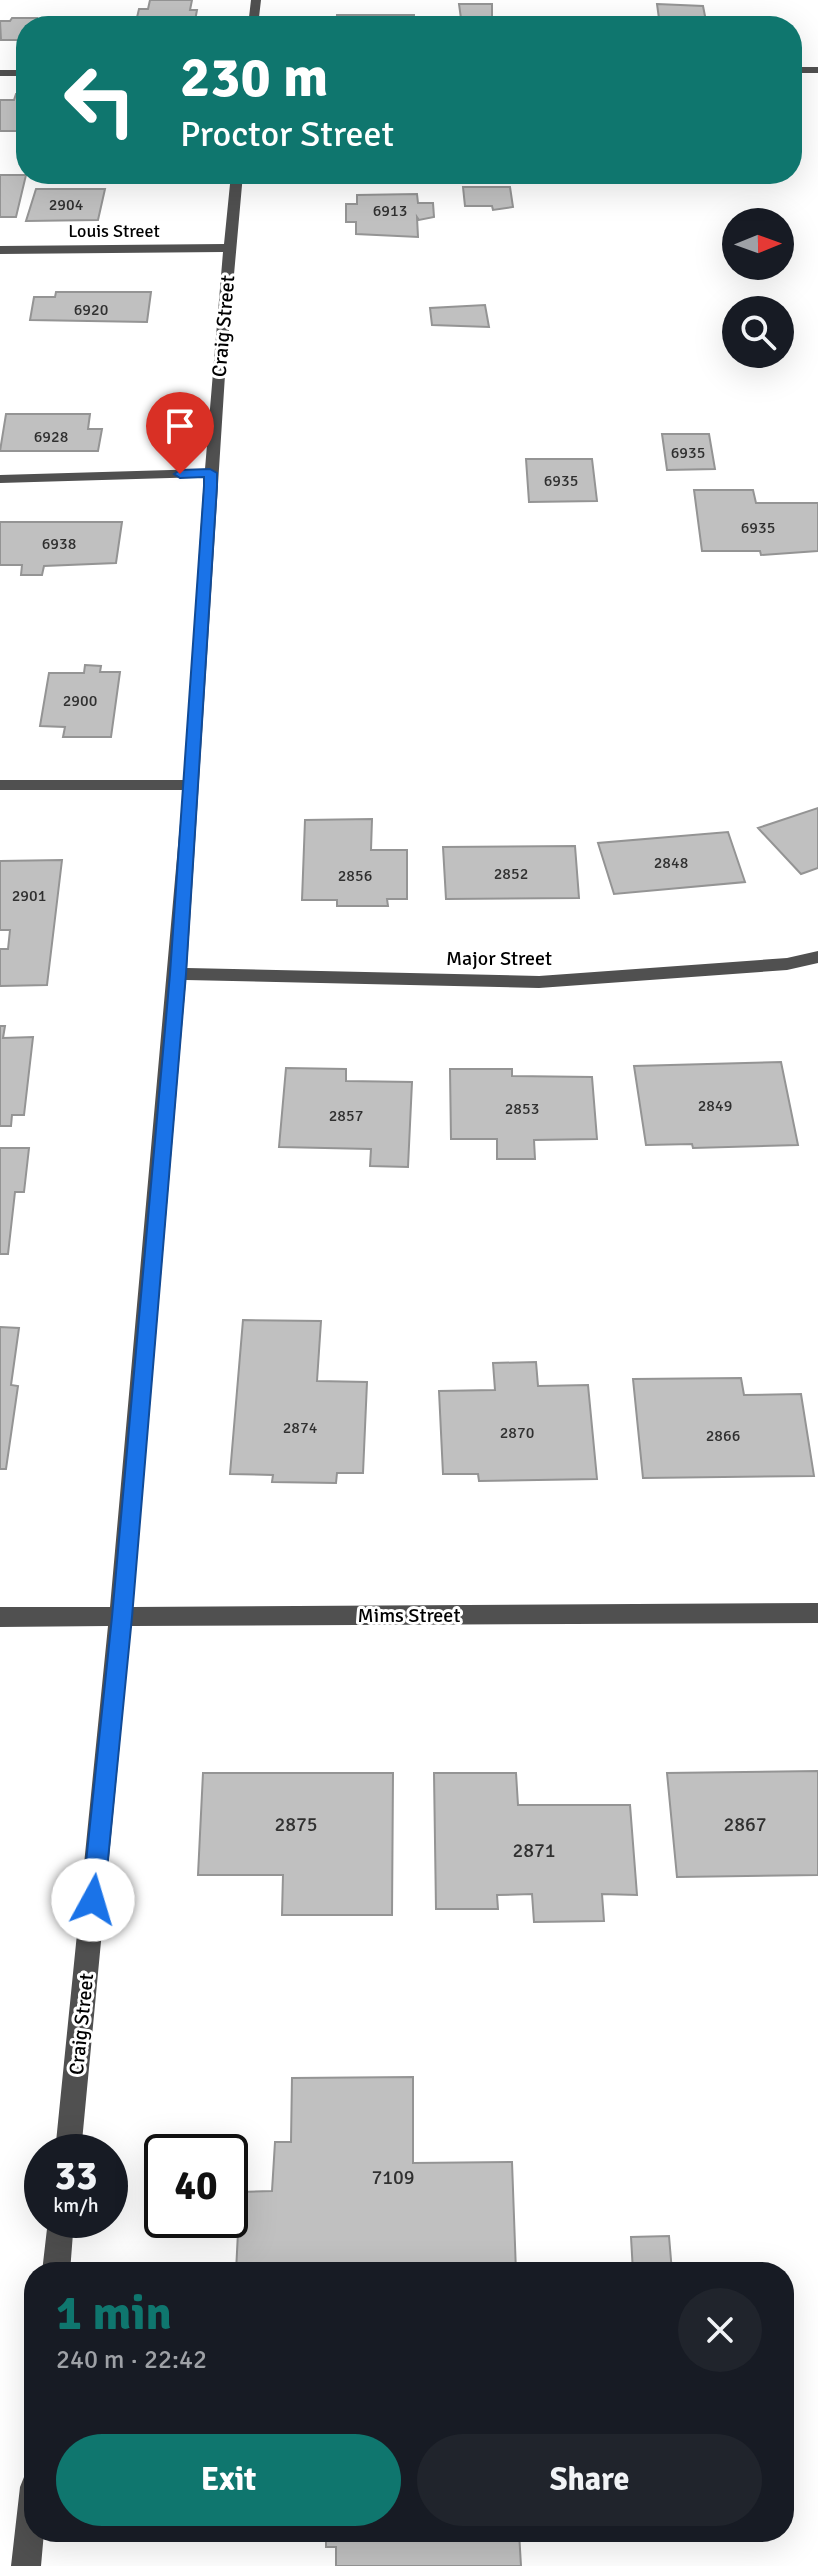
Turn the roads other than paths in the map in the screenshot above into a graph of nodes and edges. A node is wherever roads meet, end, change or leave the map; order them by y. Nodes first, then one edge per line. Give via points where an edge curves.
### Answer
1 (236, 184) edge
2 (229, 248) junction
3 (0, 250) edge
4 (210, 473) junction
5 (0, 479) edge
6 (0, 785) edge
7 (190, 785) junction
8 (818, 957) edge
9 (178, 974) junction
10 (818, 1613) edge
11 (0, 1617) edge
12 (122, 1617) junction
13 (70, 2134) edge
14 (59, 2238) edge
15 (57, 2262) edge
16 (28, 2542) edge
17 (26, 2566) edge

1 - 2 street, Craig Street
2 - 3 street, Louis Street
2 - 4 street, Craig Street
4 - 5 street
4 - 7 street, Craig Street
6 - 7 street
7 - 9 street, Craig Street
8 - 9 street, Major Street via 787,964 539,982
9 - 12 street, Craig Street
10 - 12 street, Mims Street
11 - 12 street, Mims Street
12 - 13 street, Craig Street
14 - 15 street
16 - 17 street

